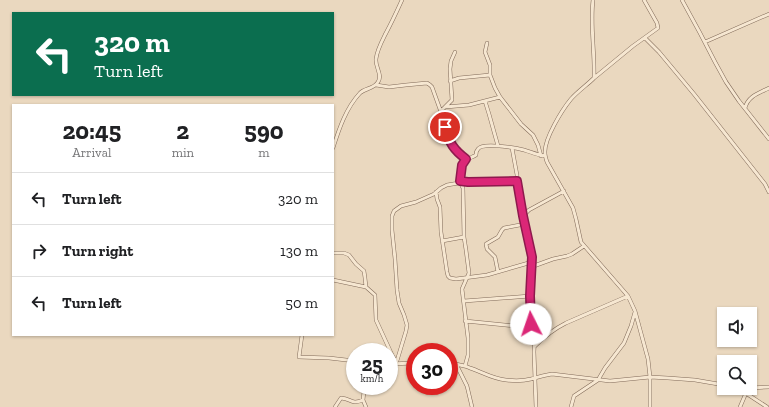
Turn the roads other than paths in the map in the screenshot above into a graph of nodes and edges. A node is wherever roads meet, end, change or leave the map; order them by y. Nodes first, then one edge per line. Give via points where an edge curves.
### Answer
1 (402, 0) edge
2 (592, 0) edge
3 (644, 0) edge
4 (682, 0) edge
5 (769, 14) edge
6 (645, 38) junction
7 (705, 42) junction
8 (487, 43) dead end
9 (456, 52) dead end
10 (490, 75) junction
11 (594, 78) junction
12 (450, 81) junction
13 (376, 85) junction
14 (769, 88) edge
15 (500, 97) junction
16 (485, 101) junction
17 (445, 107) junction
18 (745, 108) junction
19 (441, 112) junction
20 (769, 139) edge
21 (334, 145) edge
22 (498, 146) junction
23 (512, 148) junction
24 (543, 156) junction
25 (466, 159) junction
26 (460, 181) junction
27 (517, 181) junction
28 (564, 191) junction
29 (436, 192) junction
30 (769, 192) edge
31 (523, 216) junction
32 (525, 224) junction
33 (464, 237) junction
34 (442, 241) junction
35 (584, 246) junction
36 (334, 253) edge
37 (532, 262) junction
38 (531, 267) junction
39 (498, 272) junction
40 (467, 277) junction
41 (334, 280) edge
42 (366, 287) junction
43 (530, 296) junction
44 (628, 296) junction
45 (464, 301) junction
46 (635, 311) junction
47 (465, 321) junction
48 (533, 326) junction
49 (302, 336) edge
50 (387, 343) edge
51 (534, 347) junction
52 (398, 357) edge
53 (346, 360) edge
54 (458, 364) edge
55 (465, 366) junction
56 (458, 368) edge
57 (650, 377) junction
58 (535, 378) junction
59 (598, 380) junction
60 (717, 384) edge
61 (769, 387) edge
62 (757, 388) edge
63 (364, 395) edge
64 (745, 395) edge
65 (749, 395) edge
66 (363, 400) junction
67 (336, 407) edge
68 (366, 407) edge
69 (472, 407) edge
70 (536, 407) edge
71 (571, 407) edge
72 (650, 407) edge
73 (740, 407) edge
74 (767, 407) edge

1 - 13 street via 378,51 375,61 380,78
2 - 11 street
3 - 6 street via 658,26
4 - 7 street
5 - 7 street
6 - 11 street
6 - 30 street via 694,94
7 - 18 street via 726,82
8 - 10 street via 485,52 490,65
9 - 12 street via 451,61
10 - 12 street
10 - 15 street
11 - 24 street via 576,94 564,110 551,131
12 - 17 street via 452,98
13 - 19 street via 430,85
13 - 21 street via 361,92 351,104
14 - 18 street via 750,98
15 - 16 street
15 - 24 street via 521,124 533,134
16 - 17 street
16 - 22 street
17 - 19 street
18 - 20 street
19 - 25 street via 448,139 457,152
22 - 23 street
22 - 25 street via 481,147 476,155
23 - 24 street
23 - 27 street
24 - 28 street
25 - 26 street via 462,165
26 - 27 street
26 - 29 street
26 - 33 street via 463,188
27 - 31 street
28 - 31 street
28 - 35 street via 573,208 579,237
29 - 34 street via 440,207
29 - 52 street via 401,206 392,216 397,290 407,325
31 - 32 street
32 - 37 street
32 - 39 street via 504,228 498,237 486,244 487,249 495,257
33 - 34 street
33 - 40 street via 469,273
34 - 40 street via 448,276 452,279
35 - 38 street via 572,254
35 - 44 street
36 - 42 street via 349,255 364,271
37 - 38 street
37 - 39 street
38 - 43 street
39 - 40 street
40 - 45 street via 462,289
41 - 42 street
42 - 50 street via 375,295 376,320
43 - 45 street
43 - 48 street
44 - 46 street
44 - 51 street via 566,323
45 - 47 street
46 - 57 street via 648,359
46 - 59 street via 624,343
47 - 48 street
47 - 55 street via 468,355
48 - 51 street
49 - 53 street via 299,357
51 - 58 street
54 - 55 street
55 - 58 street via 505,380
56 - 69 street via 467,386
57 - 59 street
57 - 60 street
57 - 72 street
58 - 59 street via 552,374
58 - 70 street
59 - 71 street via 574,396
61 - 62 street
63 - 66 street
64 - 73 street
65 - 74 street
66 - 67 street via 352,402 341,398
66 - 68 street

